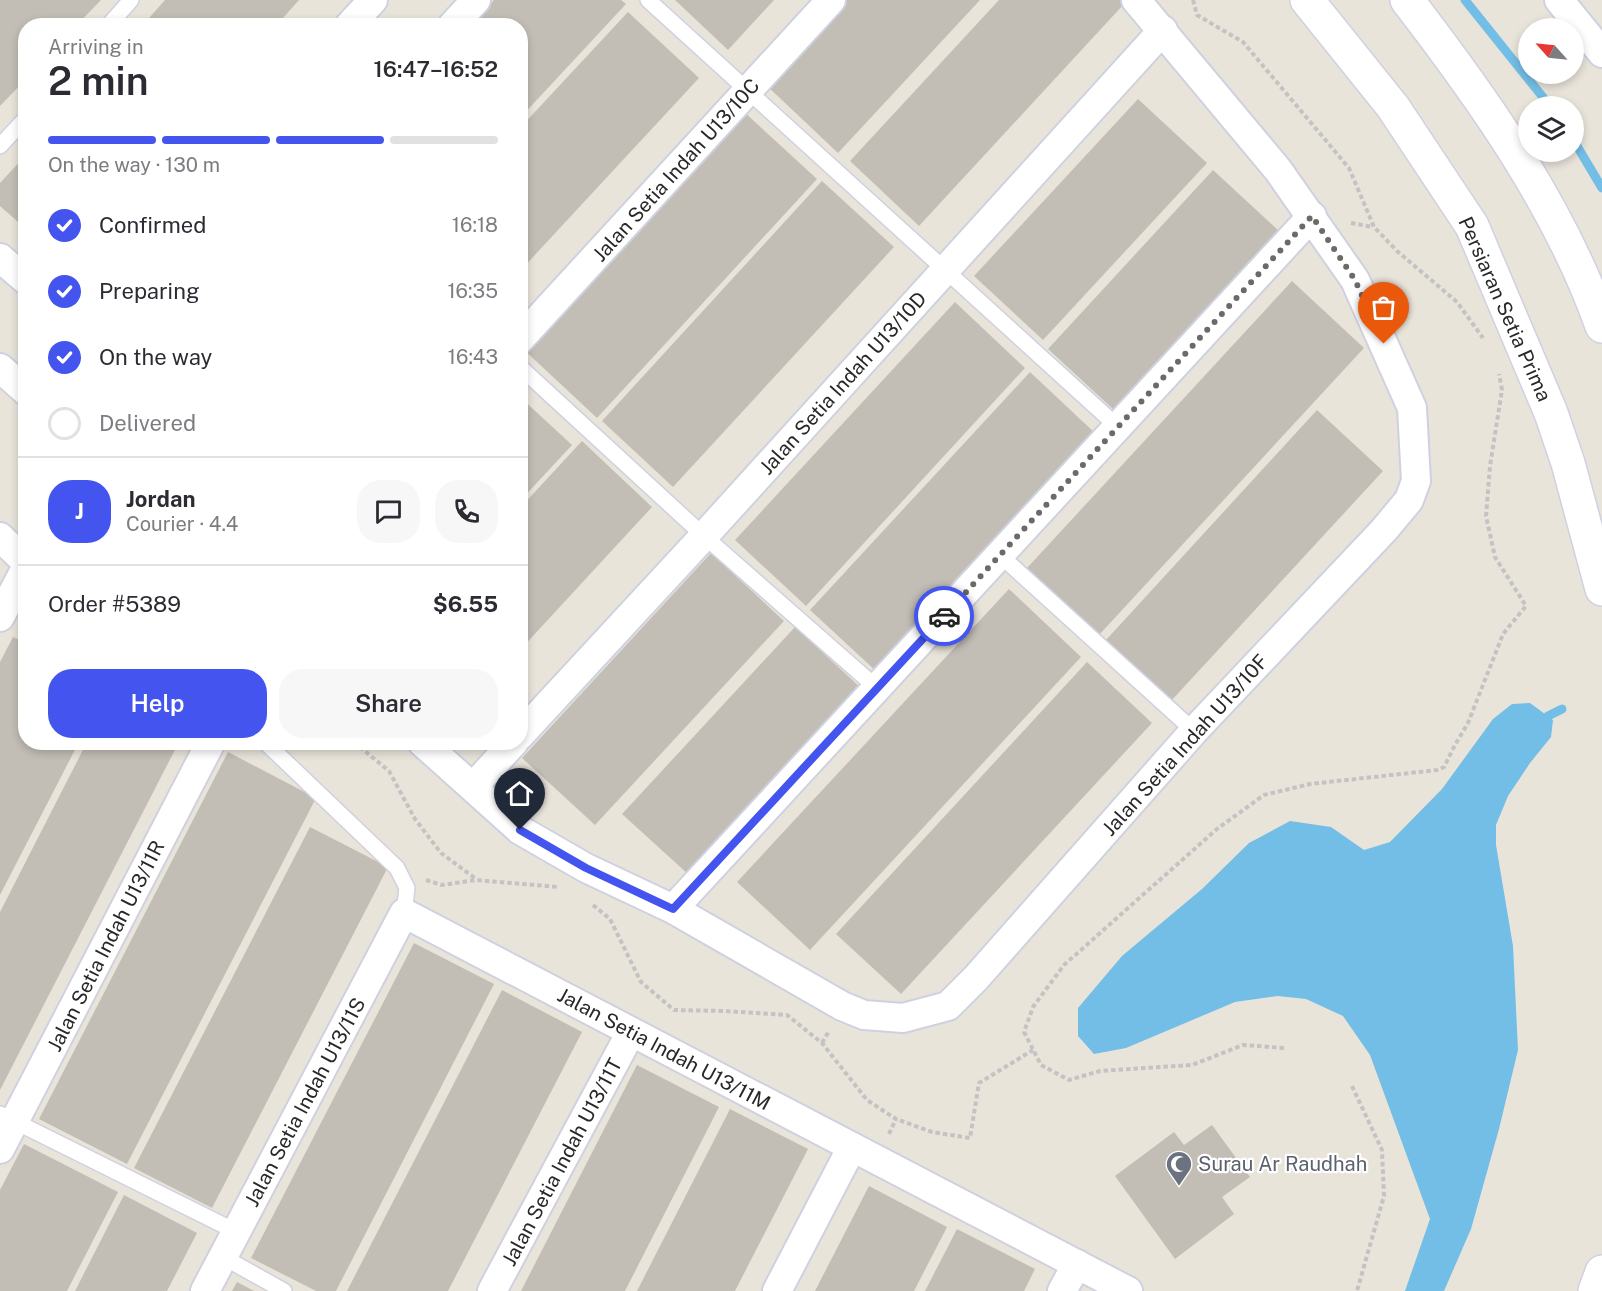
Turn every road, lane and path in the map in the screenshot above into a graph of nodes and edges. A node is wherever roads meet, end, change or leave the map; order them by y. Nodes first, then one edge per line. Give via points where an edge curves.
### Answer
1 (131, 0) edge
2 (373, 0) edge
3 (476, 0) edge
4 (648, 0) edge
5 (831, 0) edge
6 (1136, 0) edge
7 (1193, 0) edge
8 (1307, 0) edge
9 (1407, 0) edge
10 (1559, 0) edge
11 (115, 18) edge
12 (356, 18) edge
13 (459, 18) edge
14 (1163, 30) junction
15 (1602, 53) edge
16 (748, 91) junction
17 (18, 127) edge
18 (0, 146) edge
19 (1312, 216) junction
20 (0, 258) edge
21 (945, 270) junction
22 (18, 273) edge
23 (1602, 326) edge
24 (528, 330) edge
25 (1488, 344) dead end
26 (0, 369) edge
27 (528, 374) edge
28 (18, 384) edge
29 (1502, 390) dead end
30 (1551, 413) junction
31 (1118, 427) junction
32 (1602, 502) edge
33 (705, 536) junction
34 (0, 537) edge
35 (18, 554) edge
36 (1000, 555) junction
37 (18, 583) edge
38 (1602, 589) edge
39 (0, 617) edge
40 (877, 688) junction
41 (528, 726) edge
42 (1194, 731) junction
43 (207, 750) edge
44 (273, 750) edge
45 (364, 750) edge
46 (431, 750) edge
47 (507, 750) edge
48 (473, 787) junction
49 (476, 880) junction
50 (442, 885) dead end
51 (560, 887) dead end
52 (673, 909) junction
53 (404, 913) junction
54 (610, 919) dead end
55 (632, 1032) junction
56 (1284, 1048) dead end
57 (1033, 1050) junction
58 (1352, 1086) dead end
59 (7, 1118) edge
60 (852, 1147) junction
61 (0, 1149) edge
62 (237, 1232) junction
63 (223, 1257) junction
64 (1077, 1264) junction
65 (1602, 1272) edge
66 (205, 1291) edge
67 (284, 1291) edge
68 (492, 1291) edge
69 (777, 1291) edge
70 (1062, 1291) edge
71 (1128, 1291) edge
72 (1357, 1291) edge
73 (1595, 1291) edge

1 - 11 lane
2 - 12 street
3 - 13 street
4 - 16 lane
5 - 16 street, Jalan Setia Indah U13/10C
6 - 14 street
7 - 25 path via 1197,15 1243,42 1349,168 1374,227 1396,251 1457,302
8 - 30 street, Persiaran Setia Prima via 1393,107 1472,226
9 - 23 street via 1533,179 1590,291
10 - 15 street
14 - 19 street
14 - 21 street, Jalan Setia Indah U13/10D
16 - 21 lane
16 - 24 street, Jalan Setia Indah U13/10C
17 - 18 lane
19 - 31 street
19 - 42 street, Jalan Setia Indah U13/10F via 1355,280 1412,408 1416,481 1409,500 1384,530
20 - 22 street
21 - 31 lane
21 - 33 street, Jalan Setia Indah U13/10D
26 - 28 street
27 - 33 lane
29 - 57 path via 1486,516 1495,557 1526,606 1503,634 1468,723 1444,767 1310,784 1264,795 1216,829 1064,965 1030,1015 1024,1032
30 - 32 street via 1569,430 1591,469
30 - 38 street, Persiaran Setia Prima
31 - 36 street
33 - 40 lane
33 - 41 street, Jalan Setia Indah U13/10D
34 - 35 street
36 - 40 street
36 - 42 lane
37 - 39 street
40 - 52 street
42 - 52 street, Jalan Setia Indah U13/10F via 948,1006 903,1018 864,1014 842,1006
43 - 59 street, Jalan Setia Indah U13/11R
44 - 53 lane via 397,868 407,888
45 - 49 path via 389,771 415,819 441,853
46 - 48 street
47 - 48 street
48 - 52 street via 520,830 586,868
49 - 50 path
49 - 51 path
53 - 55 street, Jalan Setia Indah U13/11M
53 - 62 street, Jalan Setia Indah U13/11S
54 - 57 path via 641,982 674,1010 787,1015 822,1043 867,1100 896,1119 932,1132 970,1138 979,1083
55 - 60 street, Jalan Setia Indah U13/11M
55 - 68 street, Jalan Setia Indah U13/11T
56 - 57 path via 1243,1045 1192,1065 1100,1071 1068,1080 1041,1065
58 - 72 path via 1382,1150 1384,1196
59 - 61 street, Jalan Setia Indah U13/11R
59 - 62 lane
60 - 64 street, Jalan Setia Indah U13/11M
60 - 69 street
62 - 63 street, Jalan Setia Indah U13/11S
63 - 66 street, Jalan Setia Indah U13/11S
63 - 67 lane
64 - 70 street
64 - 71 street, Jalan Setia Indah U13/11M
65 - 73 street

